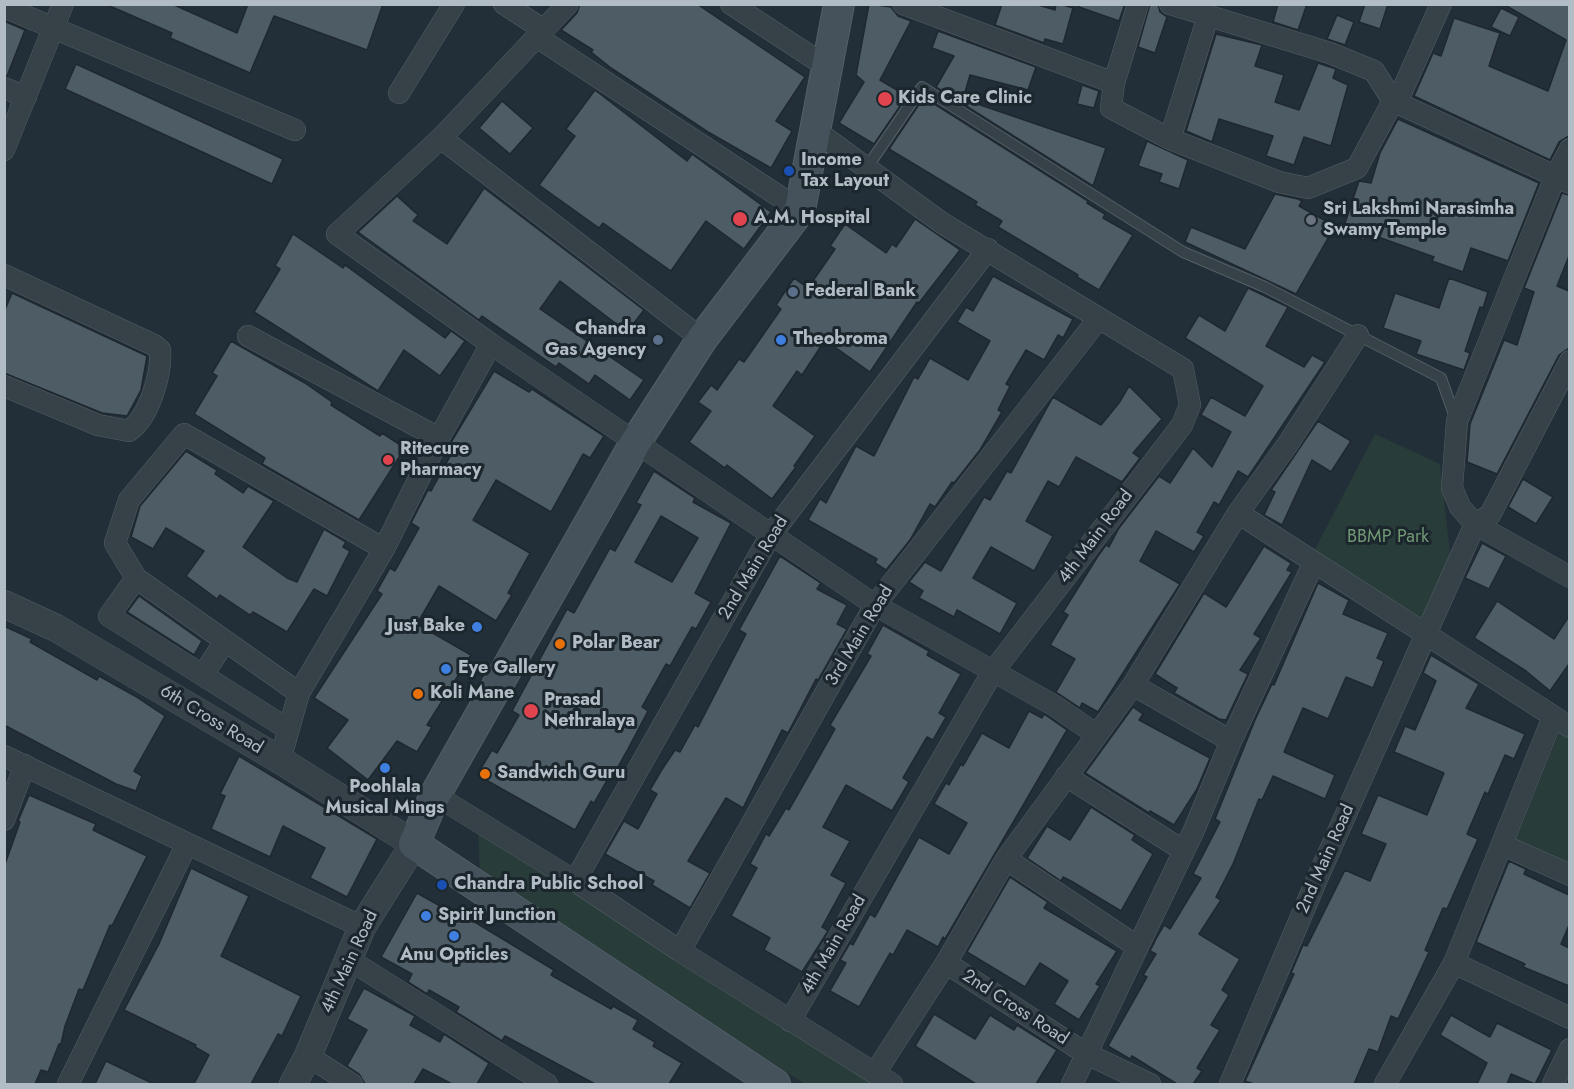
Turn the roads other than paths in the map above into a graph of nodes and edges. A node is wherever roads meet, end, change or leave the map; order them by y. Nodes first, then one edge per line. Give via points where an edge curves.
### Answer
1 (63, 4) edge
2 (454, 4) edge
3 (504, 4) edge
4 (568, 4) edge
5 (731, 4) edge
6 (839, 4) edge
7 (903, 4) edge
8 (1138, 4) edge
9 (1170, 4) edge
10 (1442, 4) edge
11 (4, 6) edge
12 (1216, 13) edge
13 (54, 27) junction
14 (541, 33) junction
15 (827, 67) junction
16 (1114, 82) junction
17 (4, 88) edge
18 (399, 93) dead end
19 (26, 97) junction
20 (1393, 101) junction
21 (295, 130) dead end
22 (816, 131) junction
23 (441, 138) junction
24 (1170, 139) junction
25 (1569, 149) edge
26 (4, 150) edge
27 (866, 170) junction
28 (1562, 180) edge
29 (800, 210) junction
30 (988, 249) junction
31 (7, 283) edge
32 (1099, 318) junction
33 (1358, 335) junction
34 (248, 336) dead end
35 (702, 339) junction
36 (491, 344) junction
37 (1569, 361) edge
38 (4, 386) edge
39 (1456, 421) junction
40 (439, 438) junction
41 (635, 443) junction
42 (1238, 513) junction
43 (1475, 524) junction
44 (770, 536) junction
45 (384, 549) junction
46 (1314, 562) junction
47 (1569, 577) edge
48 (136, 578) junction
49 (4, 604) edge
50 (875, 605) junction
51 (1426, 635) junction
52 (225, 641) junction
53 (992, 672) junction
54 (203, 675) junction
55 (1133, 686) junction
56 (299, 693) junction
57 (1561, 722) edge
58 (288, 729) junction
59 (1097, 735) junction
60 (1231, 741) junction
61 (4, 756) edge
62 (280, 760) junction
63 (25, 765) junction
64 (1066, 776) junction
65 (435, 795) junction
66 (4, 820) edge
67 (187, 844) junction
68 (414, 844) junction
69 (1503, 845) junction
70 (1184, 851) junction
71 (1006, 860) junction
72 (1569, 875) edge
73 (574, 880) junction
74 (362, 927) junction
75 (1138, 946) junction
76 (680, 951) junction
77 (348, 959) junction
78 (946, 963) junction
79 (1454, 963) junction
80 (1569, 1018) edge
81 (790, 1021) junction
82 (1569, 1049) edge
83 (1085, 1053) junction
84 (308, 1056) junction
85 (884, 1079) edge
86 (68, 1084) edge
87 (293, 1084) edge
88 (352, 1084) edge
89 (548, 1084) edge
90 (775, 1084) edge
91 (1072, 1084) edge
92 (1150, 1084) edge
93 (1230, 1084) edge
94 (1386, 1084) edge
95 (1553, 1084) edge

1 - 13 street
2 - 18 street
3 - 14 street
4 - 14 street
5 - 15 street
6 - 15 main road
7 - 16 street
8 - 16 street
9 - 12 street
10 - 20 street via 1402,91
11 - 13 street
12 - 20 street via 1374,71
12 - 24 street
13 - 19 street
13 - 21 street
14 - 23 street
14 - 29 street
15 - 22 main road
16 - 24 street via 1111,108
17 - 19 street
19 - 26 street
20 - 24 street via 1358,168 1308,188 1280,182
20 - 28 street
22 - 27 street, 4th Main Road
22 - 29 main road
23 - 35 street
23 - 36 street via 337,234
25 - 28 street
27 - 30 street, 4th Main Road via 942,223
27 - 33 lane via 922,87 1183,252 1264,287
28 - 39 street
29 - 35 main road
30 - 32 street, 4th Main Road
30 - 44 street, 2nd Main Road
31 - 38 street via 154,345 160,350 161,363 138,424 129,431 98,425
32 - 50 street, 3rd Main Road
32 - 53 street, 4th Main Road via 1183,369 1190,405 1182,425
33 - 39 lane via 1441,378
33 - 42 street
34 - 40 street
35 - 41 main road
36 - 40 street
36 - 41 street
37 - 43 street via 1490,515
39 - 43 street via 1452,488 1460,507
40 - 45 street
41 - 44 street
41 - 65 main road
42 - 46 street
42 - 55 street
43 - 47 street
43 - 51 street, 2nd Main Road
44 - 50 street
44 - 73 street, 2nd Main Road
45 - 48 street via 184,434 129,500 115,543
45 - 56 street
46 - 51 street
46 - 60 street
48 - 52 street
48 - 54 street via 109,616
49 - 62 street, 6th Cross Road via 56,628
50 - 53 street
50 - 76 street, 3rd Main Road
51 - 57 street
51 - 93 street, 2nd Main Road
52 - 54 street
52 - 56 street
53 - 59 street via 1055,706
53 - 81 street, 4th Main Road
54 - 58 street
55 - 59 street
55 - 60 street
56 - 58 street
57 - 69 street
58 - 62 street
59 - 64 street
60 - 70 street
61 - 63 street
62 - 68 street, 6th Cross Road
63 - 66 street
63 - 67 street
64 - 70 street
64 - 71 street
65 - 68 main road
65 - 73 street
67 - 74 street
67 - 86 street
68 - 74 street, 4th Main Road
68 - 90 main road
69 - 72 street
69 - 79 street
70 - 75 street
71 - 75 street
71 - 78 street
73 - 76 street
74 - 77 street, 4th Main Road
75 - 83 street
76 - 81 street
77 - 84 street, 4th Main Road
77 - 89 street
78 - 83 street, 2nd Cross Road
78 - 85 street
79 - 80 street
79 - 94 street
81 - 85 street
82 - 95 street
83 - 91 street
83 - 92 street, 2nd Cross Road
84 - 87 street, 4th Main Road
84 - 88 street

